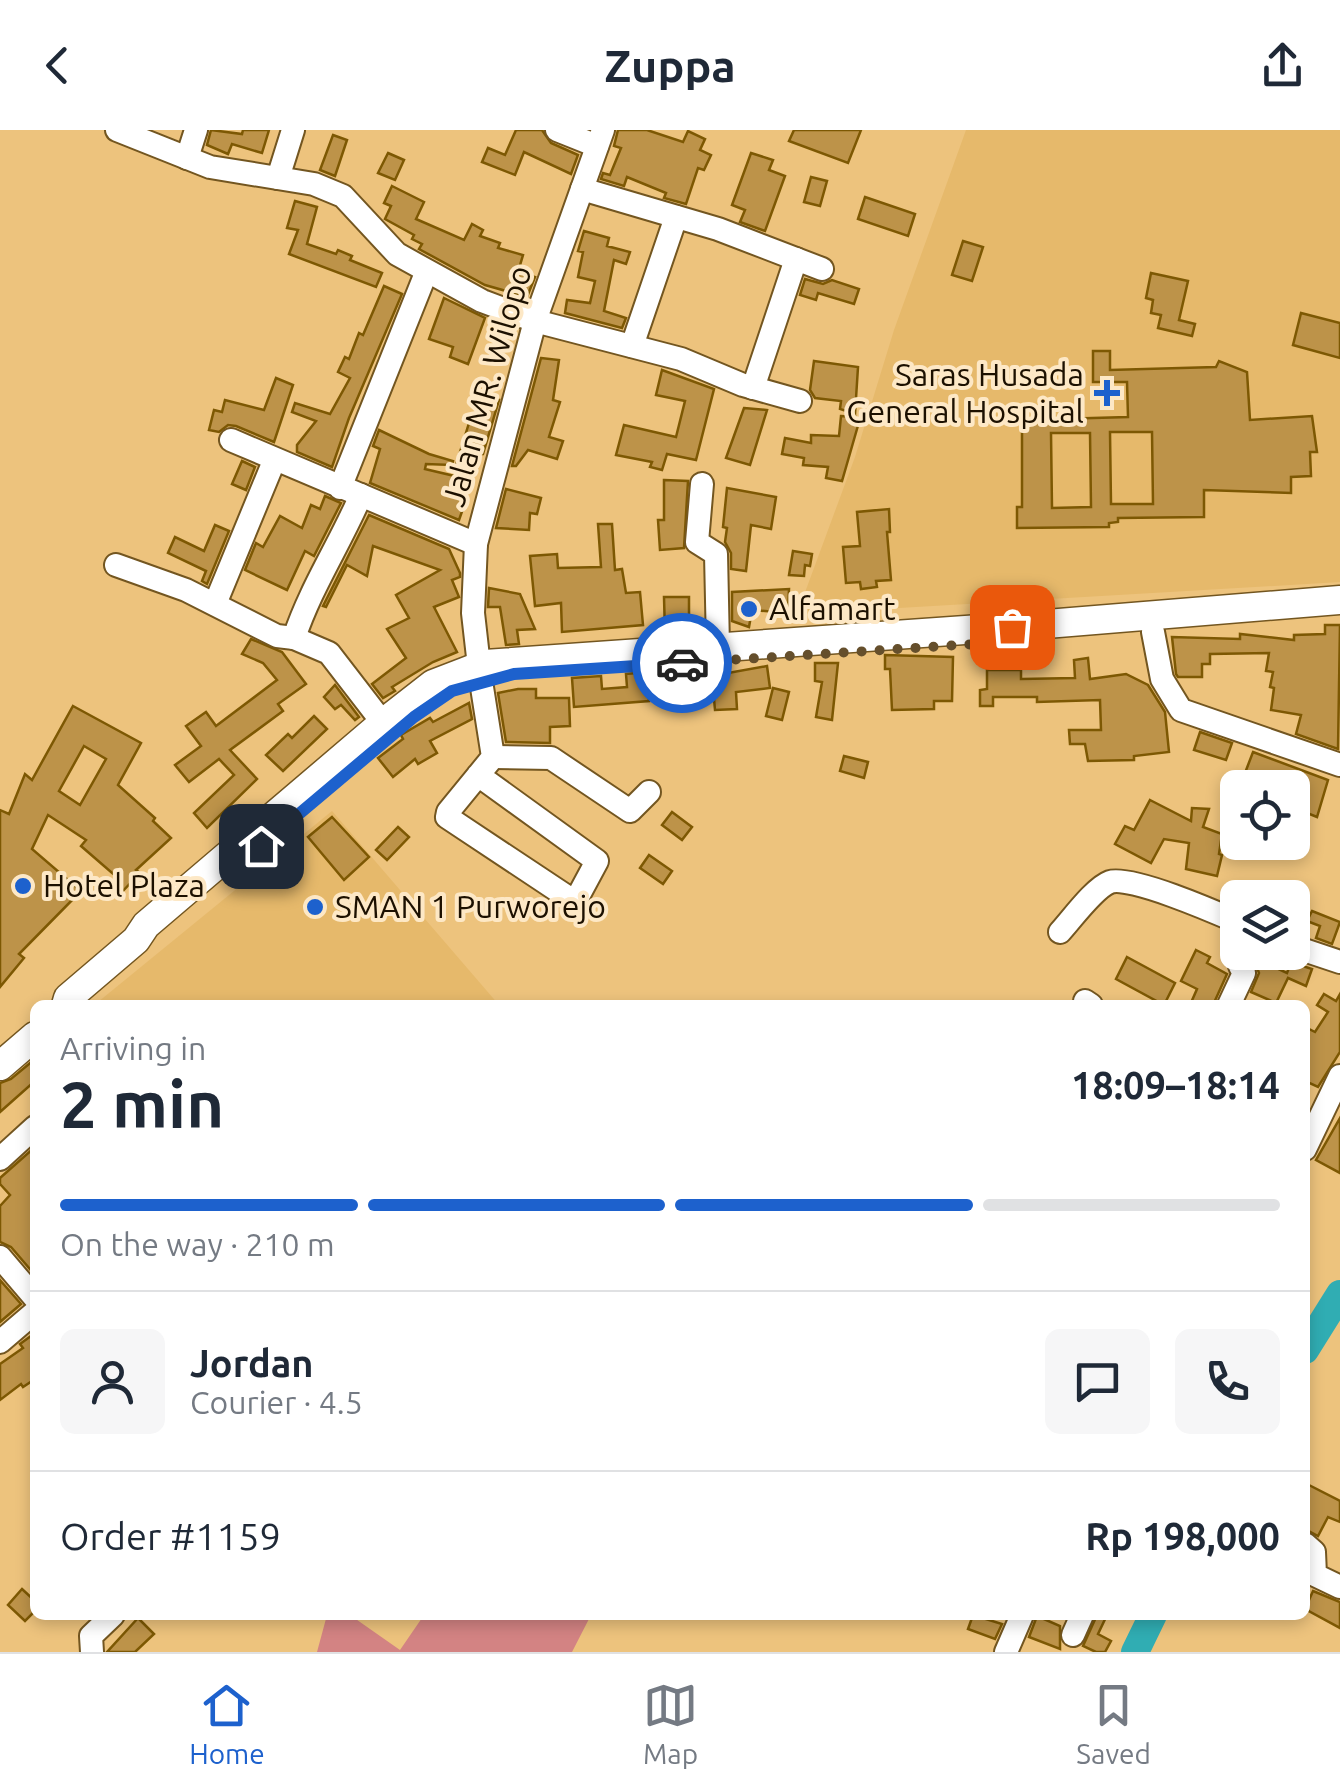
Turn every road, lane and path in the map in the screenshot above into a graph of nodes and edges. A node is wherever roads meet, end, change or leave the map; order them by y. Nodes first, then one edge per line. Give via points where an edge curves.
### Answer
1 (117, 130) edge
2 (196, 130) edge
3 (293, 130) edge
4 (557, 130) edge
5 (600, 138) edge
6 (186, 158) junction
7 (278, 178) junction
8 (582, 189) junction
9 (676, 218) junction
10 (796, 259) junction
11 (822, 269) dead end
12 (426, 272) junction
13 (535, 321) junction
14 (632, 346) junction
15 (753, 388) junction
16 (800, 400) dead end
17 (230, 440) dead end
18 (274, 461) junction
19 (702, 484) dead end
20 (350, 492) junction
21 (476, 544) junction
22 (116, 565) dead end
23 (215, 604) junction
24 (1333, 609) edge
25 (1218, 618) junction
26 (1153, 632) junction
27 (1010, 634) junction
28 (294, 638) junction
29 (718, 647) junction
30 (799, 648) junction
31 (480, 674) junction
32 (450, 683) junction
33 (383, 723) junction
34 (493, 757) junction
35 (1340, 766) edge
36 (478, 776) junction
37 (649, 792) dead end
38 (1220, 915) edge
39 (1060, 932) dead end
40 (136, 940) junction
41 (1310, 952) edge
42 (1340, 962) edge
43 (1242, 970) edge
44 (71, 1000) edge
45 (1232, 1000) edge
46 (30, 1019) edge
47 (30, 1040) edge
48 (0, 1045) edge
49 (0, 1066) edge
50 (1340, 1076) edge
51 (1316, 1094) edge
52 (1310, 1140) edge
53 (30, 1142) edge
54 (0, 1160) edge
55 (0, 1256) edge
56 (30, 1292) edge
57 (30, 1316) edge
58 (0, 1342) edge
59 (1310, 1548) edge
60 (1340, 1587) edge
61 (108, 1620) edge
62 (1020, 1620) edge
63 (92, 1652) edge
64 (1006, 1652) edge

1 - 6 street
2 - 6 street
3 - 7 street
4 - 5 street
5 - 8 street, Jalan MR. Wilopo
6 - 7 street
7 - 12 street via 343,196 397,254
8 - 9 street
8 - 13 street, Jalan MR. Wilopo
9 - 10 street
9 - 14 street
10 - 11 street
10 - 15 street
12 - 13 street
12 - 20 street
13 - 14 street
13 - 21 street, Jalan MR. Wilopo
14 - 15 street
15 - 16 street
17 - 18 street
18 - 20 street
18 - 23 street
19 - 29 street via 697,542 716,554
20 - 21 street
20 - 28 street via 345,532
21 - 31 street, Jalan MR. Wilopo via 472,613
22 - 23 street
23 - 28 street
24 - 25 main road
25 - 26 main road
25 - 27 main road
26 - 27 main road
26 - 35 street via 1162,679 1182,710
27 - 30 main road
28 - 33 street via 329,653
29 - 30 main road
29 - 31 main road via 512,660
30 - 31 main road
31 - 32 main road
31 - 34 street, Jalan MR. Wilopo
32 - 33 main road
32 - 40 main road via 155,936
33 - 40 main road
34 - 36 street
34 - 37 street via 552,758 630,811
36 - 36 street via 597,861 575,902 448,819
38 - 39 street via 1120,880 1097,890
40 - 44 main road
41 - 42 street
43 - 45 street
46 - 48 main road
47 - 49 main road
50 - 51 street
51 - 52 street
53 - 54 street
55 - 56 street
57 - 58 street
59 - 60 street via 1315,1575
61 - 63 street via 91,1636
62 - 64 street

